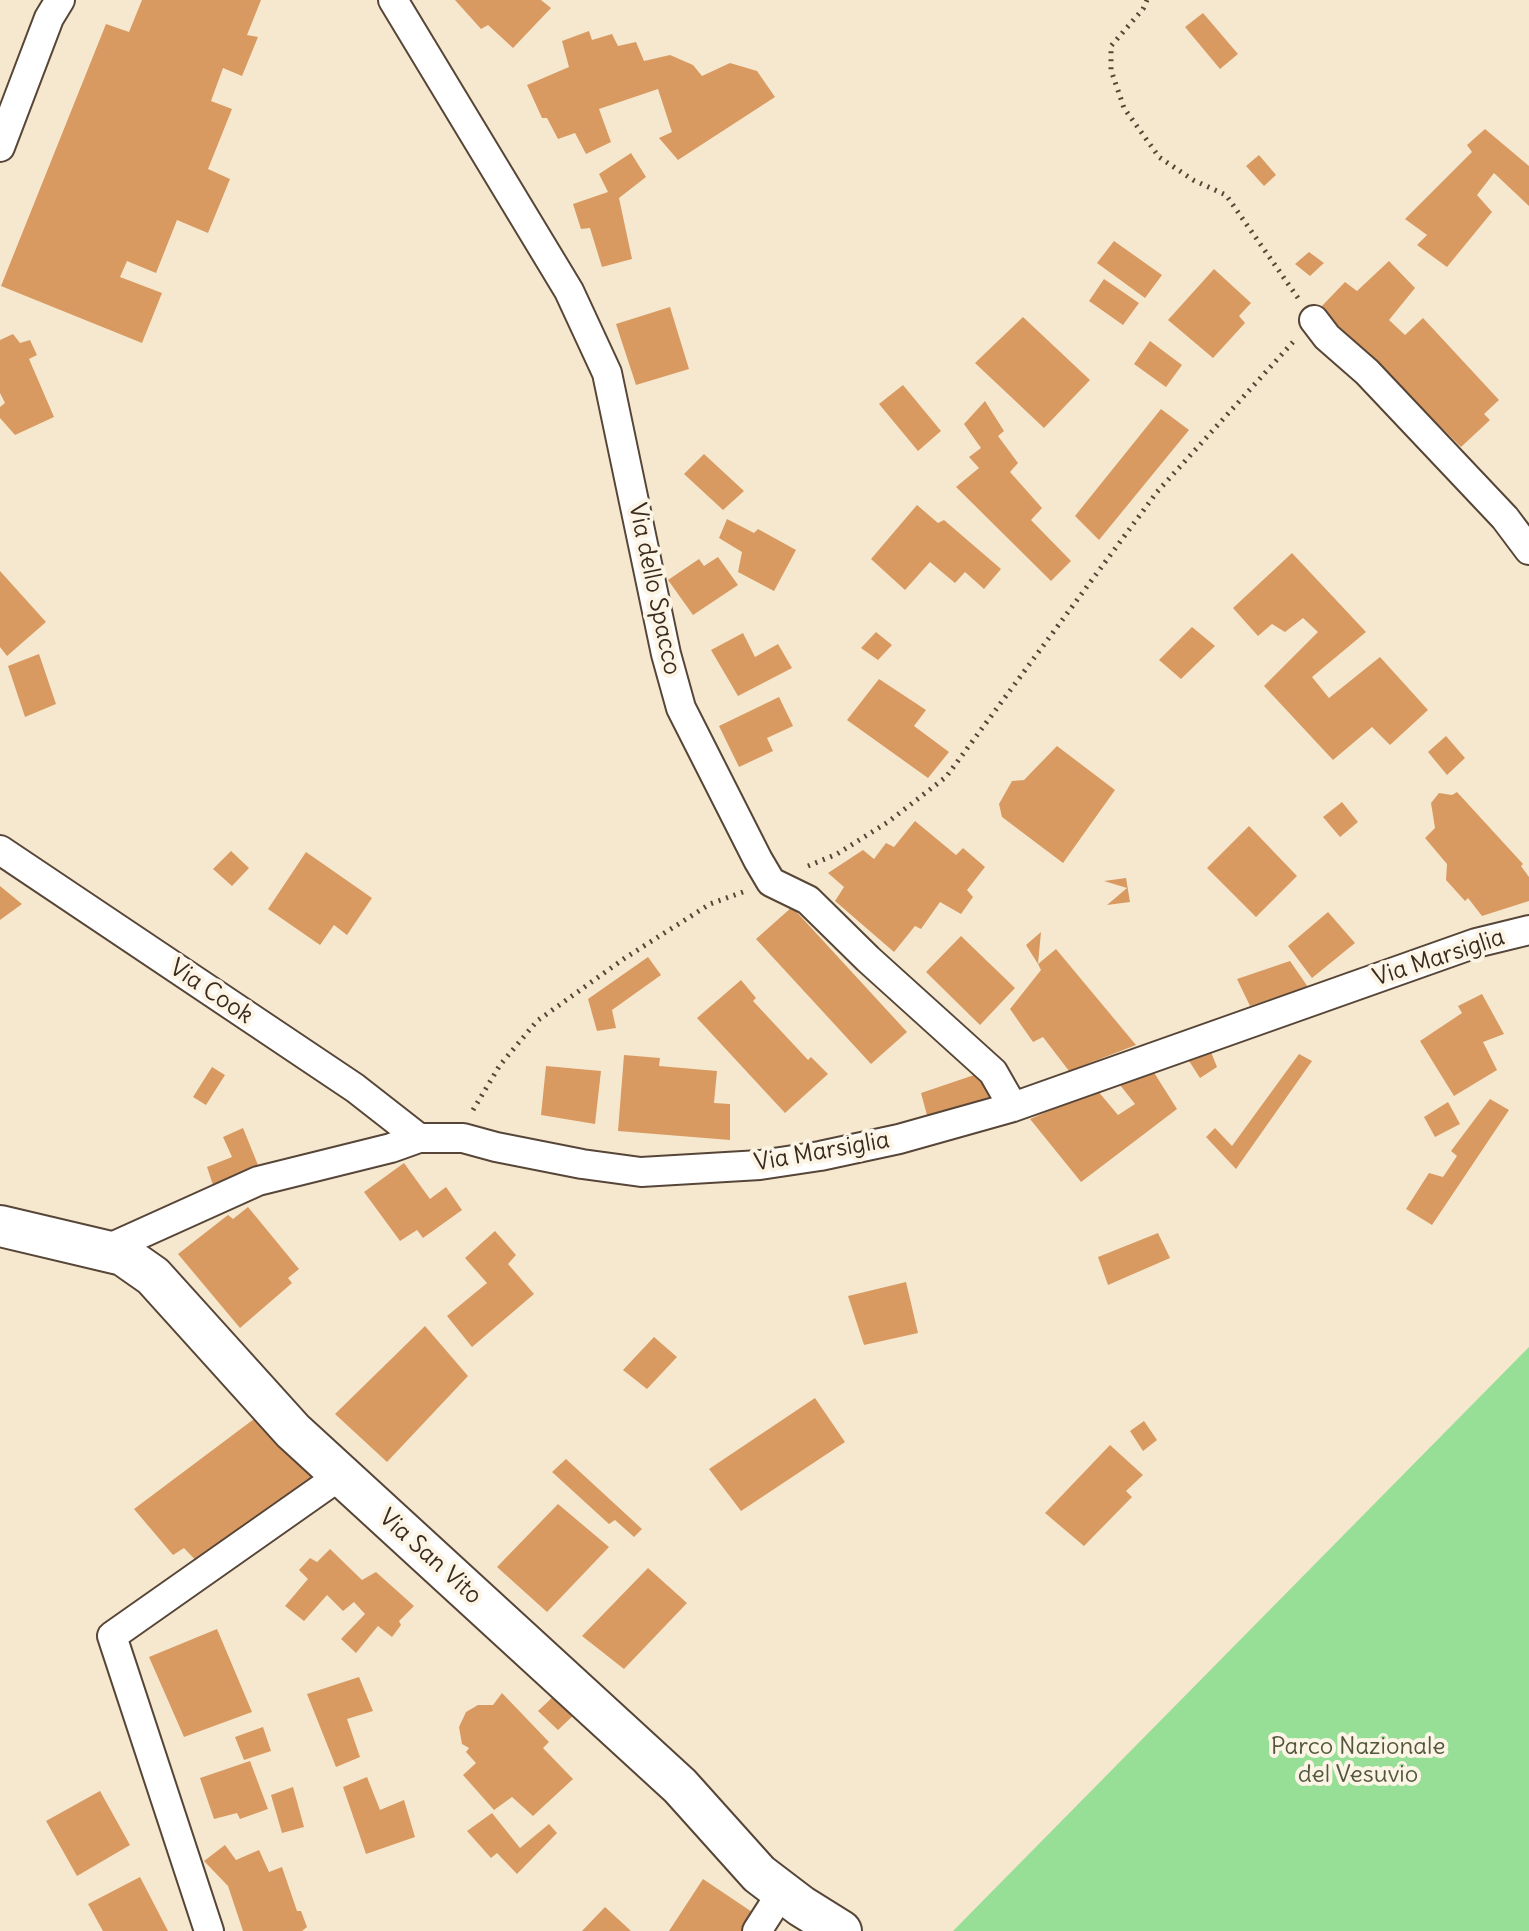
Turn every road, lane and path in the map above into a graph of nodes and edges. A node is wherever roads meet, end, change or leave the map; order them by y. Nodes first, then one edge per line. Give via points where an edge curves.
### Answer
1 (60, 0) edge
2 (393, 0) edge
3 (1147, 0) edge
4 (0, 147) edge
5 (1314, 320) junction
6 (1529, 550) edge
7 (0, 850) edge
8 (771, 882) junction
9 (1529, 930) edge
10 (1013, 1107) junction
11 (419, 1138) junction
12 (463, 1138) junction
13 (0, 1226) edge
14 (105, 1250) junction
15 (341, 1475) junction
16 (782, 1892) junction
17 (209, 1931) edge
18 (757, 1931) edge
19 (841, 1931) edge

1 - 4 street
2 - 8 street, Via dello Spacco via 569,291 607,373 681,708
3 - 5 path via 1111,46 1111,70 1124,108 1159,157 1226,195
5 - 6 street via 1505,518
5 - 8 path via 1157,492 946,777 837,854
7 - 11 street, Via Cook via 355,1088
8 - 10 street via 808,900 993,1072
8 - 12 path via 710,904 537,1021 500,1065
9 - 10 street, Via Marsiglia via 1476,943
10 - 12 street, Via Marsiglia via 820,1156 692,1171 641,1172 582,1164
11 - 12 street, Via Marsiglia
11 - 14 street, Via Marsiglia via 258,1181
13 - 14 street, Via San Vito
14 - 15 street, Via San Vito via 123,1255 153,1276 293,1431
15 - 16 street, Via San Vito via 680,1786 759,1874
15 - 17 street via 112,1636
16 - 18 street
16 - 19 street, Via San Vito

